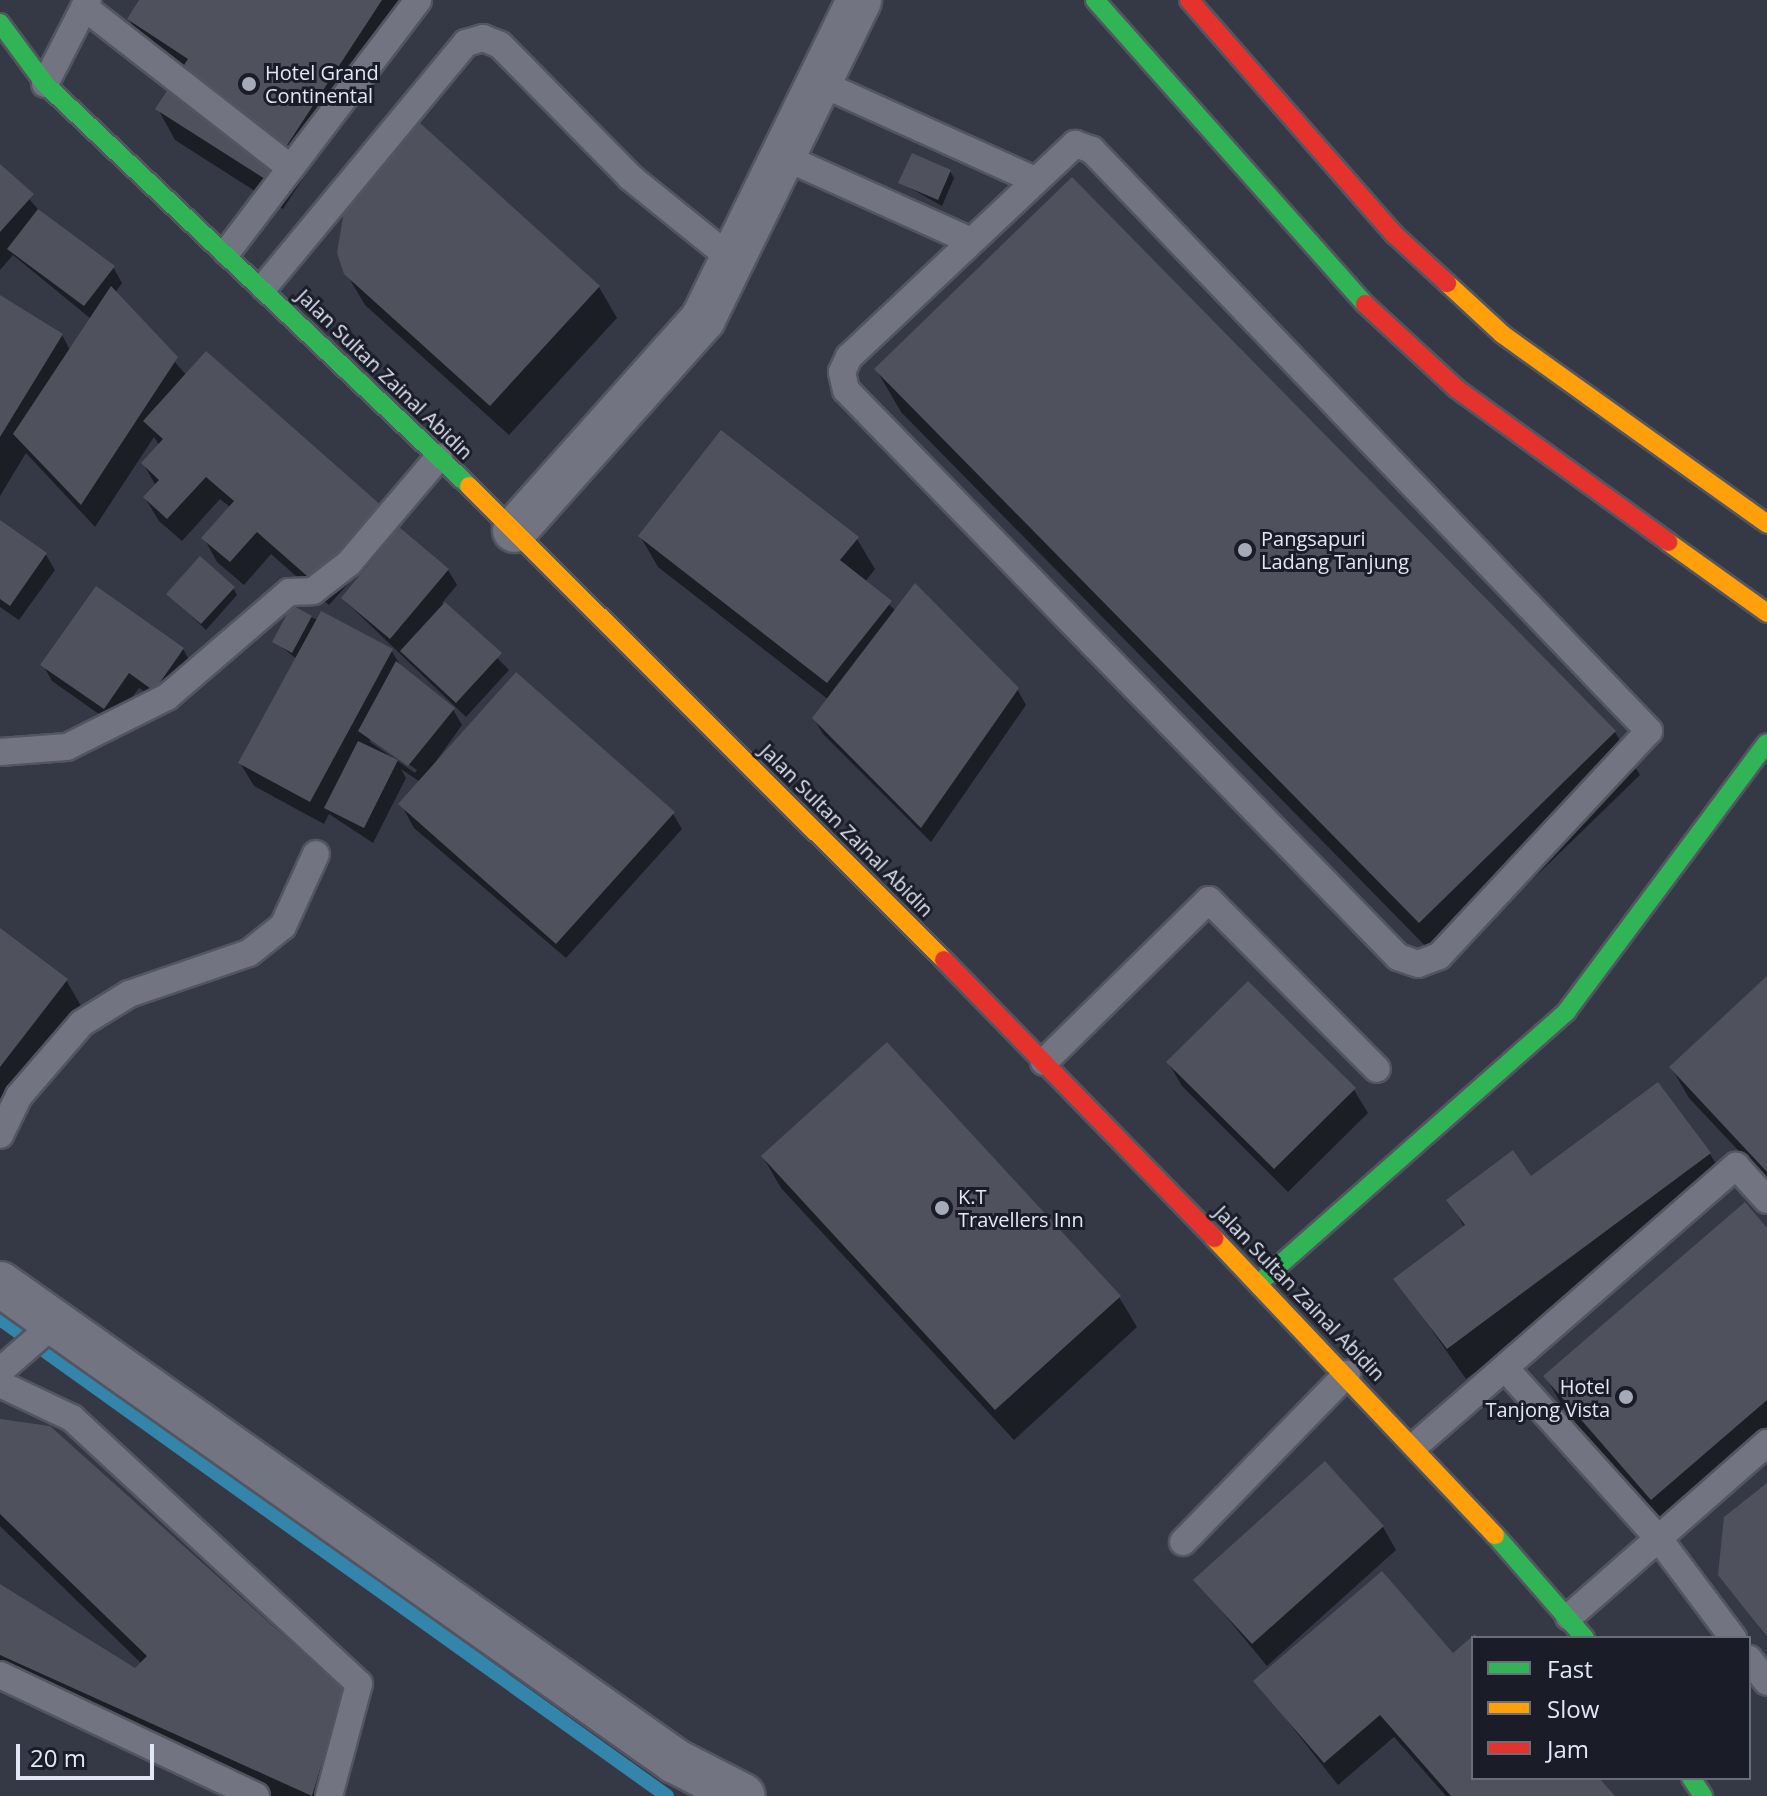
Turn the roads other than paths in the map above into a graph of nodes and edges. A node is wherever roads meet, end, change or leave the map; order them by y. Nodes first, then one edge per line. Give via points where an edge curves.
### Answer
1 (418, 0) edge
2 (859, 0) edge
3 (1095, 0) edge
4 (1189, 0) edge
5 (86, 4) edge
6 (0, 23) edge
7 (0, 61) edge
8 (820, 83) junction
9 (45, 84) junction
10 (784, 157) junction
11 (291, 168) junction
12 (1033, 179) junction
13 (969, 240) junction
14 (227, 252) junction
15 (733, 260) junction
16 (264, 287) junction
17 (439, 457) junction
18 (1767, 524) edge
19 (515, 530) junction
20 (1767, 613) edge
21 (1767, 743) edge
22 (0, 752) edge
23 (316, 854) dead end
24 (1044, 1062) junction
25 (1377, 1069) dead end
26 (0, 1135) edge
27 (1767, 1200) edge
28 (1259, 1283) junction
29 (0, 1284) edge
30 (40, 1336) junction
31 (1505, 1368) junction
32 (0, 1371) edge
33 (1347, 1374) junction
34 (0, 1384) edge
35 (1767, 1443) edge
36 (1416, 1445) junction
37 (1659, 1539) junction
38 (1183, 1542) dead end
39 (1569, 1617) junction
40 (1583, 1636) edge
41 (1732, 1636) edge
42 (1751, 1662) edge
43 (0, 1675) edge
44 (1767, 1682) edge
45 (256, 1796) edge
46 (329, 1796) edge
47 (743, 1796) edge

1 - 11 lane
2 - 8 street
3 - 20 street via 1348,289 1457,389
4 - 18 street via 1395,235 1502,334
5 - 9 lane
5 - 11 lane
6 - 9 street, Jalan Sultan Zainal Abidin
7 - 9 street, Jalan Sultan Zainal Abidin
8 - 10 street
8 - 12 lane
9 - 14 street, Jalan Sultan Zainal Abidin
10 - 13 lane
10 - 15 street
11 - 14 lane
12 - 13 lane
12 - 13 lane via 1060,151 1075,144 1092,150 1649,731 1439,956 1418,964 1398,957 846,390 842,372 849,357
14 - 16 street, Jalan Sultan Zainal Abidin
15 - 16 lane via 630,177 500,45 483,38 466,43
15 - 19 street via 703,319
16 - 17 street, Jalan Sultan Zainal Abidin
17 - 19 street, Jalan Sultan Zainal Abidin
17 - 22 lane via 349,563 313,591 289,592 167,697 67,747
19 - 24 street, Jalan Sultan Zainal Abidin
21 - 28 street via 1567,1011
23 - 26 lane via 283,926 249,953 129,994 82,1023 19,1096
24 - 25 lane via 1209,900
24 - 28 street, Jalan Sultan Zainal Abidin
27 - 31 lane via 1736,1166
28 - 33 street, Jalan Sultan Zainal Abidin
29 - 30 street
30 - 32 lane
30 - 47 street via 675,1761
31 - 36 lane
31 - 37 lane
33 - 36 street, Jalan Sultan Zainal Abidin
33 - 38 lane
34 - 46 lane via 72,1418 359,1684
35 - 37 lane
36 - 39 street, Jalan Sultan Zainal Abidin
37 - 39 lane
37 - 41 lane
39 - 40 street, Jalan Sultan Zainal Abidin
42 - 44 lane
43 - 45 lane

